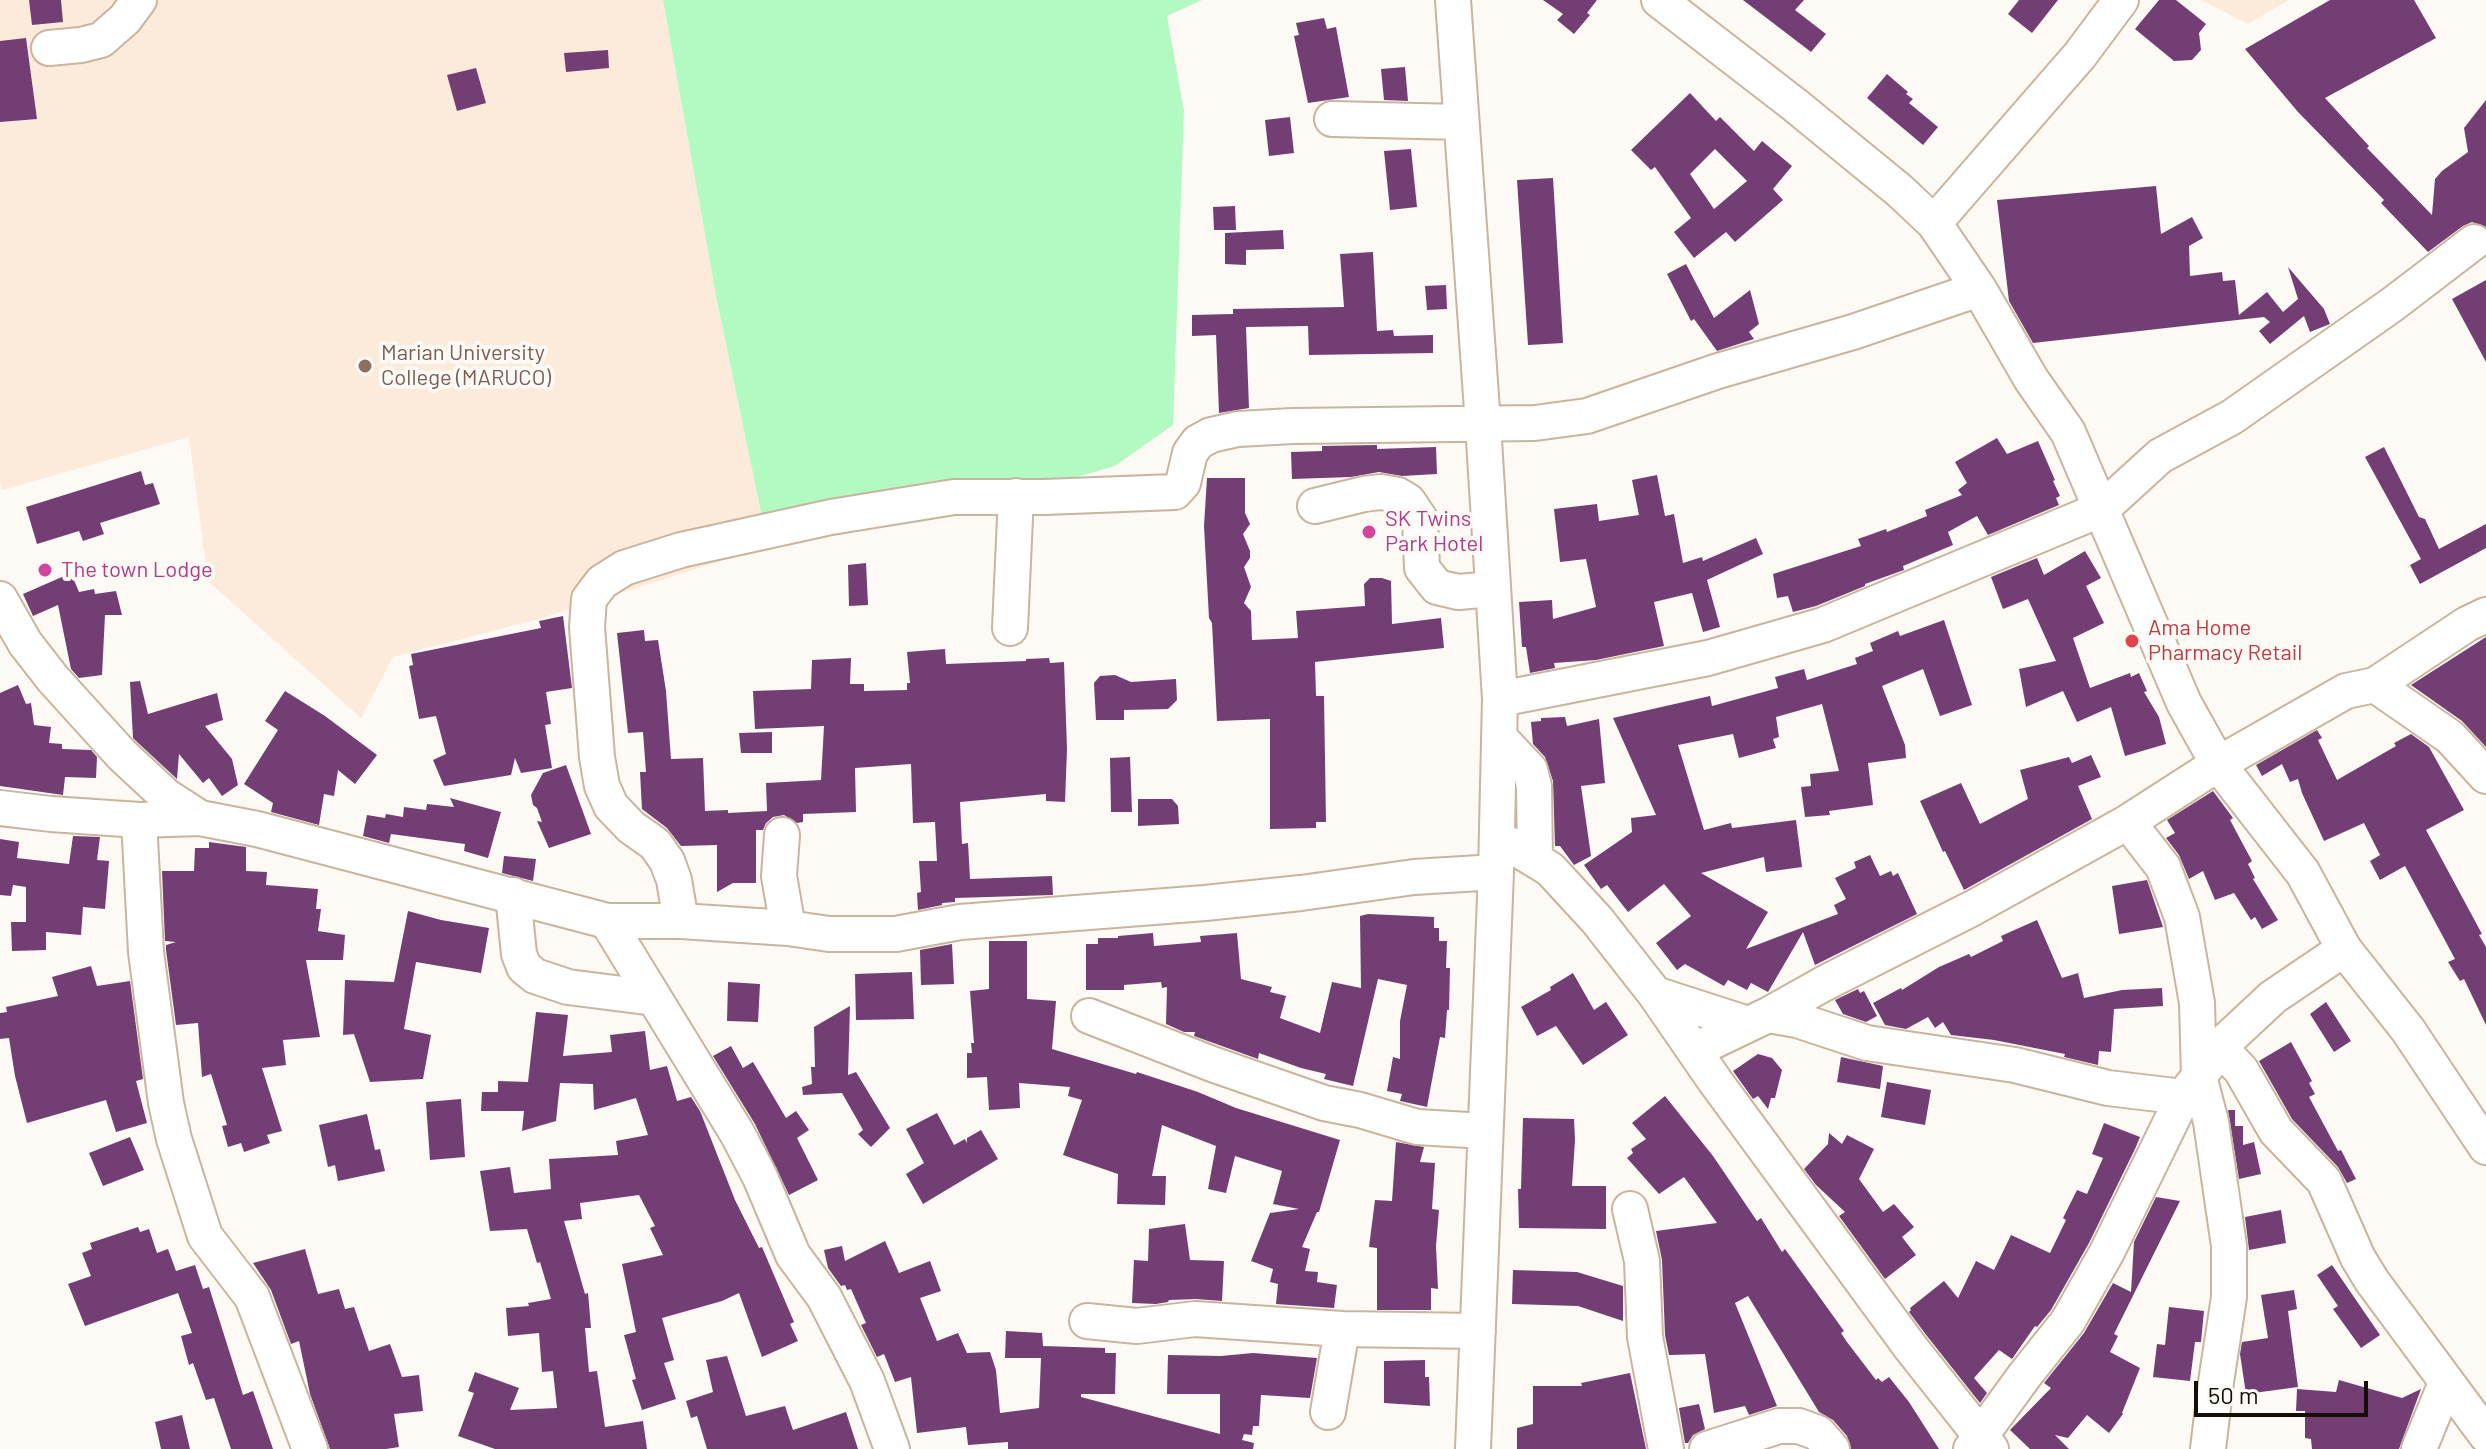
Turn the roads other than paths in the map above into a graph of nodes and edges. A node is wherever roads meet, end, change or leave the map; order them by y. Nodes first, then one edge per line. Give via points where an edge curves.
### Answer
1 (139, 0) edge
2 (1453, 0) edge
3 (1659, 0) edge
4 (2121, 0) edge
5 (49, 48) dead end
6 (1332, 119) dead end
7 (1461, 122) junction
8 (1934, 223) junction
9 (2474, 242) dead end
10 (1979, 289) junction
11 (1483, 424) junction
12 (1016, 496) junction
13 (1315, 506) dead end
14 (2102, 509) junction
15 (1493, 589) junction
16 (0, 599) edge
17 (2486, 615) edge
18 (1010, 628) dead end
19 (2375, 685) junction
20 (1500, 699) junction
21 (1499, 737) junction
22 (2218, 764) junction
23 (2486, 776) edge
24 (0, 808) edge
25 (200, 818) junction
26 (139, 820) junction
27 (2128, 822) junction
28 (782, 835) dead end
29 (1497, 837) junction
30 (1535, 860) junction
31 (1496, 872) junction
32 (513, 895) junction
33 (607, 921) junction
34 (681, 921) junction
35 (788, 928) junction
36 (2344, 949) junction
37 (1655, 994) junction
38 (654, 998) junction
39 (2197, 1003) junction
40 (1089, 1016) dead end
41 (1758, 1020) junction
42 (2224, 1044) junction
43 (1695, 1050) junction
44 (2191, 1086) junction
45 (1485, 1131) junction
46 (2486, 1147) edge
47 (1630, 1209) dead end
48 (1087, 1321) dead end
49 (1342, 1329) junction
50 (1478, 1331) junction
51 (2446, 1383) junction
52 (1328, 1412) dead end
53 (2486, 1435) edge
54 (1981, 1444) edge
55 (310, 1449) edge
56 (892, 1449) edge
57 (1473, 1449) edge
58 (1666, 1449) edge
59 (1707, 1449) edge
60 (1832, 1449) edge
61 (2208, 1449) edge
62 (2419, 1449) edge

1 - 5 street via 101,40
2 - 7 street
3 - 8 street via 1795,105
4 - 8 street
6 - 7 street
7 - 11 street
8 - 10 street
9 - 14 street via 2232,417 2160,456
10 - 11 street via 1587,416
10 - 14 street via 2068,432
11 - 12 street via 1238,429 1198,442 1175,492
11 - 15 street
12 - 18 street
12 - 34 street via 954,497 831,517 681,550 624,568 602,582 589,599 587,627 602,786 611,806 667,861
13 - 15 street via 1364,494 1398,495 1420,519 1422,568 1437,587 1458,592
14 - 20 street via 1823,625 1708,658
14 - 22 street via 2184,703
15 - 20 street
16 - 25 street via 53,679 122,755 166,796
17 - 19 street
19 - 22 street via 2346,691
19 - 23 street via 2450,737
20 - 21 street
21 - 29 street
21 - 30 street via 1530,770
22 - 27 street
22 - 36 street via 2303,873
24 - 26 street
25 - 26 street
25 - 32 street
26 - 55 street via 146,952 174,1139 205,1236 252,1297
27 - 39 street via 2163,867 2182,917
27 - 41 street
28 - 35 street via 779,876
29 - 30 street
29 - 31 street
30 - 37 street via 1560,878
31 - 35 street via 960,922 896,934
31 - 45 street
32 - 33 street
32 - 38 street via 519,954 535,976 568,987
33 - 34 street
33 - 38 street
34 - 35 street
36 - 42 street via 2273,997
36 - 46 street via 2416,1041
37 - 41 street
37 - 43 street
38 - 56 street via 737,1133 793,1255 843,1333
39 - 42 street
39 - 44 street
40 - 45 street via 1324,1103 1417,1127
41 - 43 street
41 - 44 street via 1797,1020 1867,1043 2015,1065 2108,1088
42 - 44 street
42 - 51 street via 2276,1131 2324,1181 2358,1258
43 - 54 street
44 - 54 street via 2068,1321
44 - 61 street via 2211,1122 2229,1246 2229,1297
45 - 50 street
47 - 58 street via 1642,1261 1645,1337
48 - 49 street via 1137,1326 1195,1319
49 - 50 street
49 - 52 street
50 - 57 street
51 - 53 street
51 - 62 street
59 - 60 street via 1779,1426 1799,1426 1818,1433

